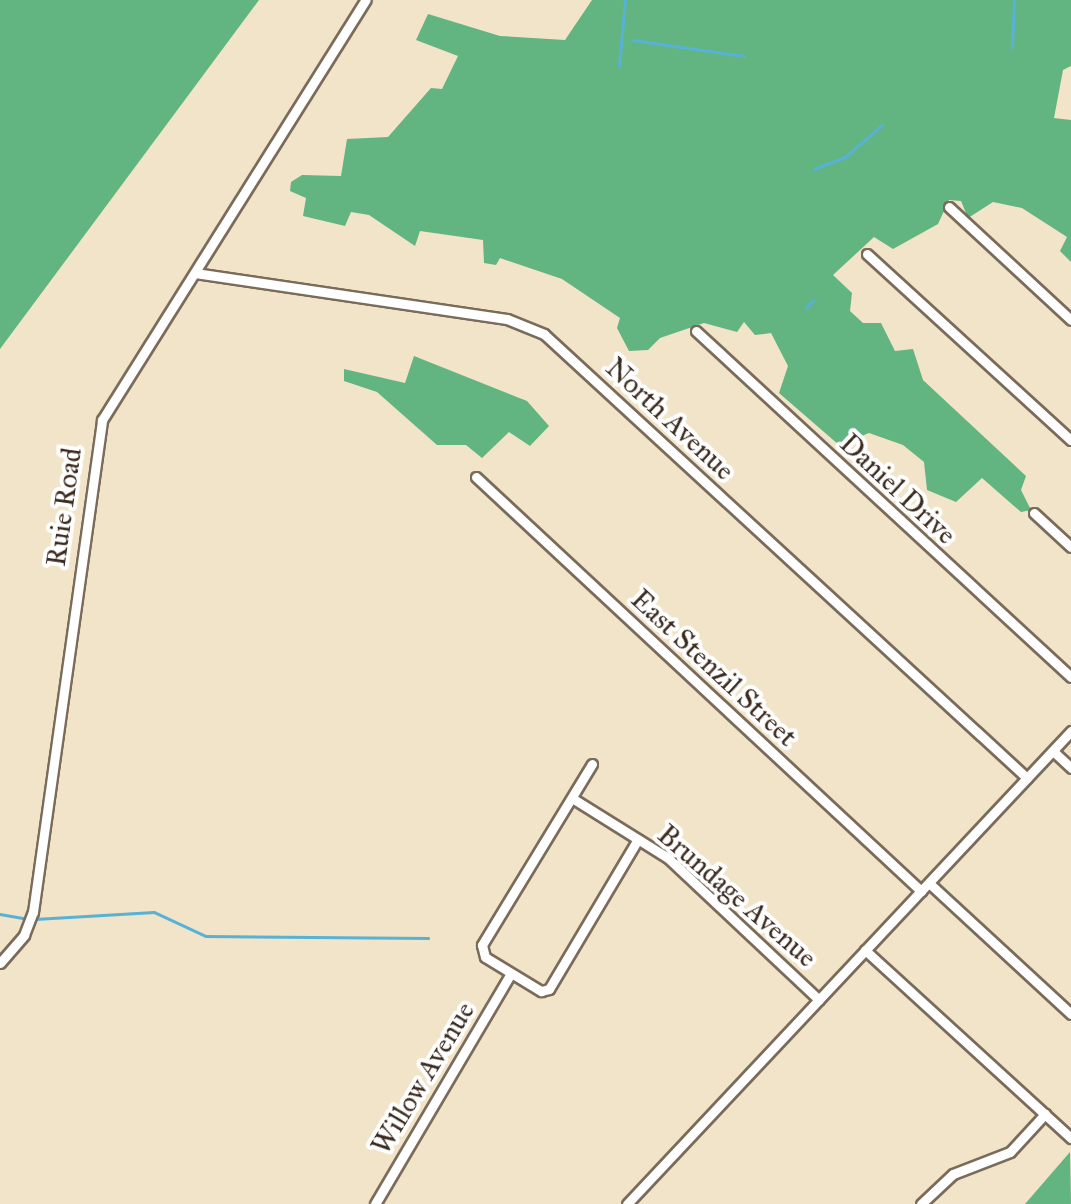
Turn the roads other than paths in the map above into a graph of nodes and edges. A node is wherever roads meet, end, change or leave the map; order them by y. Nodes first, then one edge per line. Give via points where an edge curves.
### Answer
1 (366, 0) edge
2 (949, 207) dead end
3 (867, 254) dead end
4 (194, 273) junction
5 (1071, 320) edge
6 (696, 330) dead end
7 (1071, 440) edge
8 (476, 477) dead end
9 (1034, 513) dead end
10 (1071, 548) edge
11 (1071, 677) edge
12 (1071, 731) edge
13 (1052, 750) junction
14 (592, 764) dead end
15 (1071, 768) edge
16 (1027, 778) junction
17 (572, 798) junction
18 (638, 838) junction
19 (929, 883) junction
20 (921, 891) junction
21 (865, 950) junction
22 (0, 963) edge
23 (510, 975) junction
24 (819, 1000) junction
25 (1071, 1014) edge
26 (1045, 1114) junction
27 (1071, 1138) edge
28 (375, 1204) edge
29 (627, 1204) edge
30 (920, 1204) edge

1 - 4 street, Ruie Road
2 - 5 street
3 - 7 street
4 - 16 street, North Avenue via 507,319 544,334
4 - 22 street, Ruie Road via 102,420 33,912
6 - 11 street, Daniel Drive
8 - 20 street, East Stenzil Street
9 - 10 street
12 - 13 street
13 - 15 street
13 - 16 street
14 - 17 street
16 - 19 street
17 - 18 street, Brundage Avenue
17 - 23 street via 482,945 484,958
18 - 23 street via 549,989
18 - 24 street, Brundage Avenue
19 - 20 street
19 - 25 street
20 - 21 street
21 - 24 street
21 - 26 street
23 - 28 street, Willow Avenue
24 - 29 street
26 - 27 street
26 - 30 street via 1010,1152 953,1174

